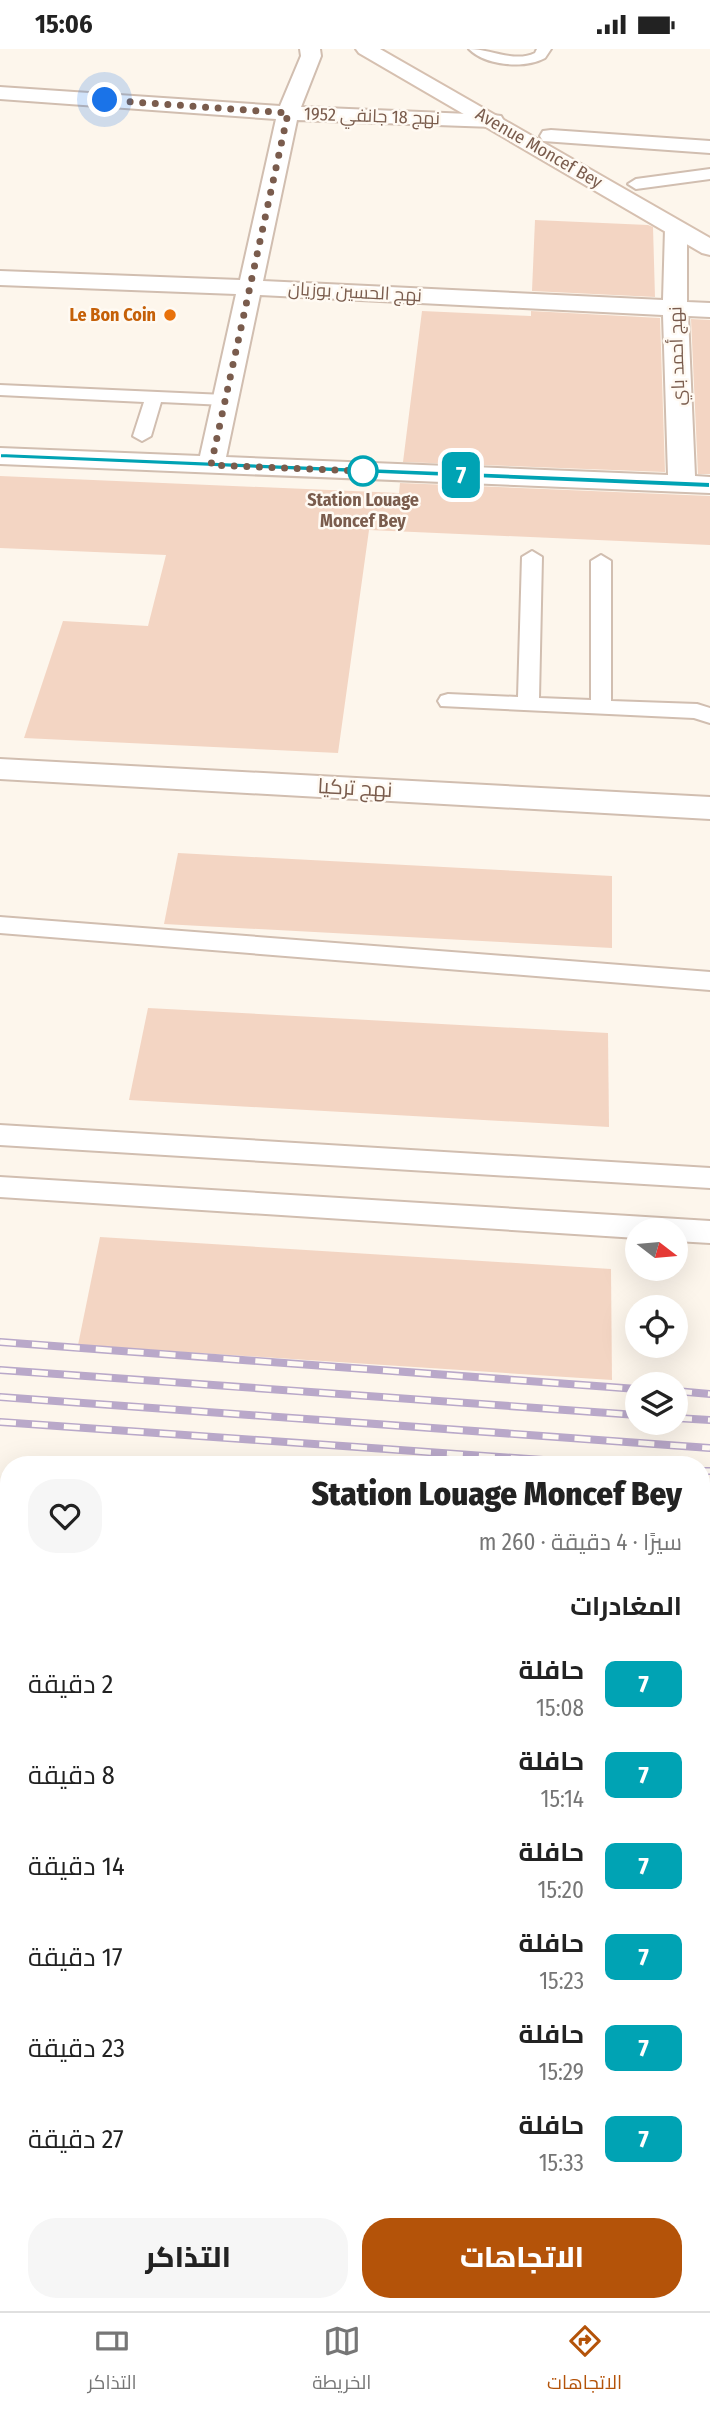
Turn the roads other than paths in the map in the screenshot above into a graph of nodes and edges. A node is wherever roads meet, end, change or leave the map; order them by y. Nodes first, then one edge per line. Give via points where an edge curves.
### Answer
1 (366, 49) edge
2 (397, 49) edge
3 (476, 49) edge
4 (544, 49) edge
5 (317, 51) edge
6 (492, 53) edge
7 (0, 93) edge
8 (288, 113) junction
9 (493, 121) junction
10 (551, 136) junction
11 (710, 147) edge
12 (710, 174) edge
13 (636, 184) junction
14 (710, 226) edge
15 (676, 229) junction
16 (710, 248) edge
17 (0, 278) edge
18 (248, 287) junction
19 (675, 308) junction
20 (710, 310) edge
21 (0, 390) edge
22 (155, 397) junction
23 (225, 400) junction
24 (142, 436) dead end
25 (0, 456) edge
26 (211, 465) junction
27 (682, 484) junction
28 (710, 485) edge
29 (532, 557) dead end
30 (601, 561) dead end
31 (448, 701) dead end
32 (528, 704) junction
33 (601, 707) junction
34 (710, 716) edge
35 (0, 769) edge
36 (710, 807) edge
37 (0, 925) edge
38 (710, 981) edge
39 (0, 1135) edge
40 (710, 1178) edge
41 (0, 1187) edge
42 (710, 1232) edge

1 - 9 street, Avenue Moncef Bey
2 - 10 street, Avenue Moncef Bey
3 - 6 lane
4 - 6 lane via 538,59
5 - 8 street
7 - 8 street, نهج 18 جانفي 1952
8 - 9 street, نهج 18 جانفي 1952
8 - 18 street
9 - 15 street, Avenue Moncef Bey
10 - 11 street
10 - 13 street, Avenue Moncef Bey
12 - 13 lane
13 - 14 street, Avenue Moncef Bey
15 - 16 street, Avenue Moncef Bey
15 - 19 street, نهج أحمد باي
17 - 18 street, نهج الحسين بوزيان
18 - 19 street, نهج الحسين بوزيان
18 - 23 street
19 - 20 street, نهج الحسين بوزيان
19 - 27 street, نهج أحمد باي
21 - 22 lane
22 - 23 lane
22 - 24 lane
23 - 26 street
25 - 26 street
26 - 27 street
27 - 28 street
29 - 32 lane
30 - 33 lane
31 - 32 lane
32 - 33 lane
33 - 34 lane via 696,711
35 - 36 street, نهج تركيا
37 - 38 lane
39 - 40 lane
41 - 42 lane

